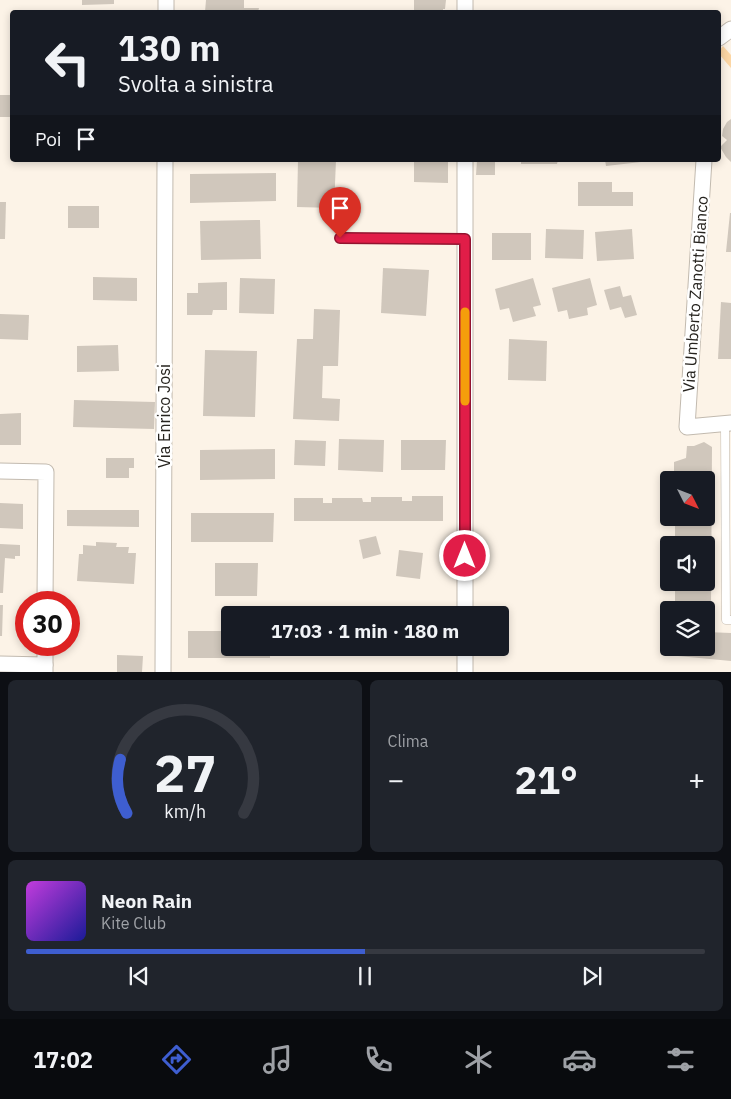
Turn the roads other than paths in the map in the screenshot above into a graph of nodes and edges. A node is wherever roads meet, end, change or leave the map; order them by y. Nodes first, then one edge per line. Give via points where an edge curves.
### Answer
1 (731, 28) edge
2 (721, 36) edge
3 (165, 162) edge
4 (465, 162) edge
5 (704, 162) edge
6 (340, 238) dead end
7 (465, 239) junction
8 (728, 423) edge
9 (0, 470) edge
10 (45, 591) edge
11 (465, 606) edge
12 (731, 620) edge
13 (465, 656) edge
14 (0, 664) edge
15 (45, 668) edge
16 (163, 672) edge
17 (465, 672) edge

1 - 2 street
3 - 16 street, Via Enrico Josi
4 - 7 street
5 - 8 street, Via Umberto Zanotti Bianco via 687,427
6 - 7 lane
7 - 11 street
8 - 12 lane via 726,620
9 - 10 street via 46,472
13 - 17 street
14 - 15 street

